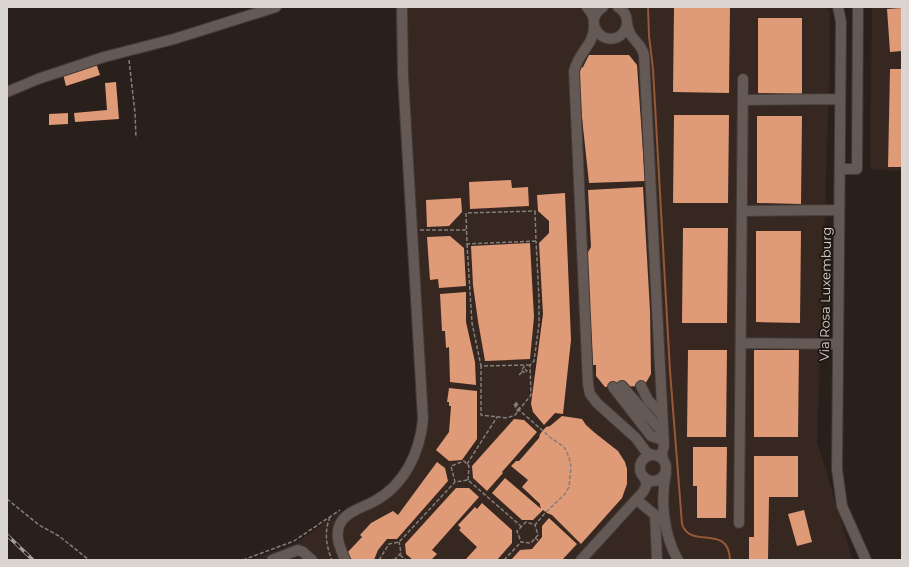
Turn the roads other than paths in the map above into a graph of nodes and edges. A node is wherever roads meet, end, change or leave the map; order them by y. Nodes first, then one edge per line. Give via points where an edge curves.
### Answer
1 (276, 7) edge
2 (402, 7) edge
3 (587, 7) edge
4 (603, 7) edge
5 (618, 7) edge
6 (838, 7) edge
7 (842, 7) edge
8 (858, 7) edge
9 (628, 15) edge
10 (841, 22) junction
11 (594, 23) junction
12 (610, 39) junction
13 (582, 53) junction
14 (743, 79) dead end
15 (7, 92) edge
16 (840, 99) junction
17 (743, 100) junction
18 (840, 169) junction
19 (839, 210) junction
20 (742, 211) junction
21 (740, 343) junction
22 (838, 344) junction
23 (617, 386) dead end
24 (641, 386) dead end
25 (662, 415) junction
26 (663, 436) junction
27 (641, 445) junction
28 (658, 457) junction
29 (642, 462) junction
30 (666, 473) junction
31 (644, 478) junction
32 (655, 481) junction
33 (664, 492) junction
34 (637, 500) junction
35 (342, 522) junction
36 (739, 523) dead end
37 (272, 560) edge
38 (312, 560) edge
39 (338, 560) edge
40 (345, 560) edge
41 (581, 560) edge
42 (657, 560) edge
43 (678, 560) edge
44 (866, 560) edge

1 - 15 street via 174,39 104,57
2 - 35 street via 403,74 423,419 413,460 401,479 383,496 352,513
3 - 11 street
4 - 11 street via 595,15
5 - 9 street
6 - 10 street
7 - 10 street
8 - 18 street via 857,169
9 - 12 street via 627,27 620,36
9 - 25 street via 629,33 641,47 644,55
10 - 16 street, Via Rosa Luxemburg
11 - 12 street via 600,35
11 - 13 street via 594,37
12 - 13 street via 593,45
13 - 27 street via 574,71 588,384 593,398
14 - 17 street
16 - 17 street
16 - 18 street, Via Rosa Luxemburg
17 - 20 street
18 - 19 street, Via Rosa Luxemburg
19 - 20 street
19 - 22 street, Via Rosa Luxemburg
20 - 21 street
21 - 22 street
21 - 36 street
22 - 44 street, Via Rosa Luxemburg via 839,489 842,506
23 - 26 street via 651,436
24 - 25 street via 648,400
25 - 26 street
26 - 28 street via 662,454
27 - 28 street via 647,453
27 - 29 street
28 - 29 street via 649,456
28 - 30 street via 666,464
29 - 31 street via 640,470
30 - 32 street via 660,480
30 - 33 street
31 - 32 street
31 - 34 street via 645,490
32 - 33 street via 662,485
33 - 43 street via 666,531
34 - 41 street
34 - 42 street via 656,517
35 - 39 street via 334,528 332,535
35 - 40 street via 338,535
37 - 38 street via 298,550

